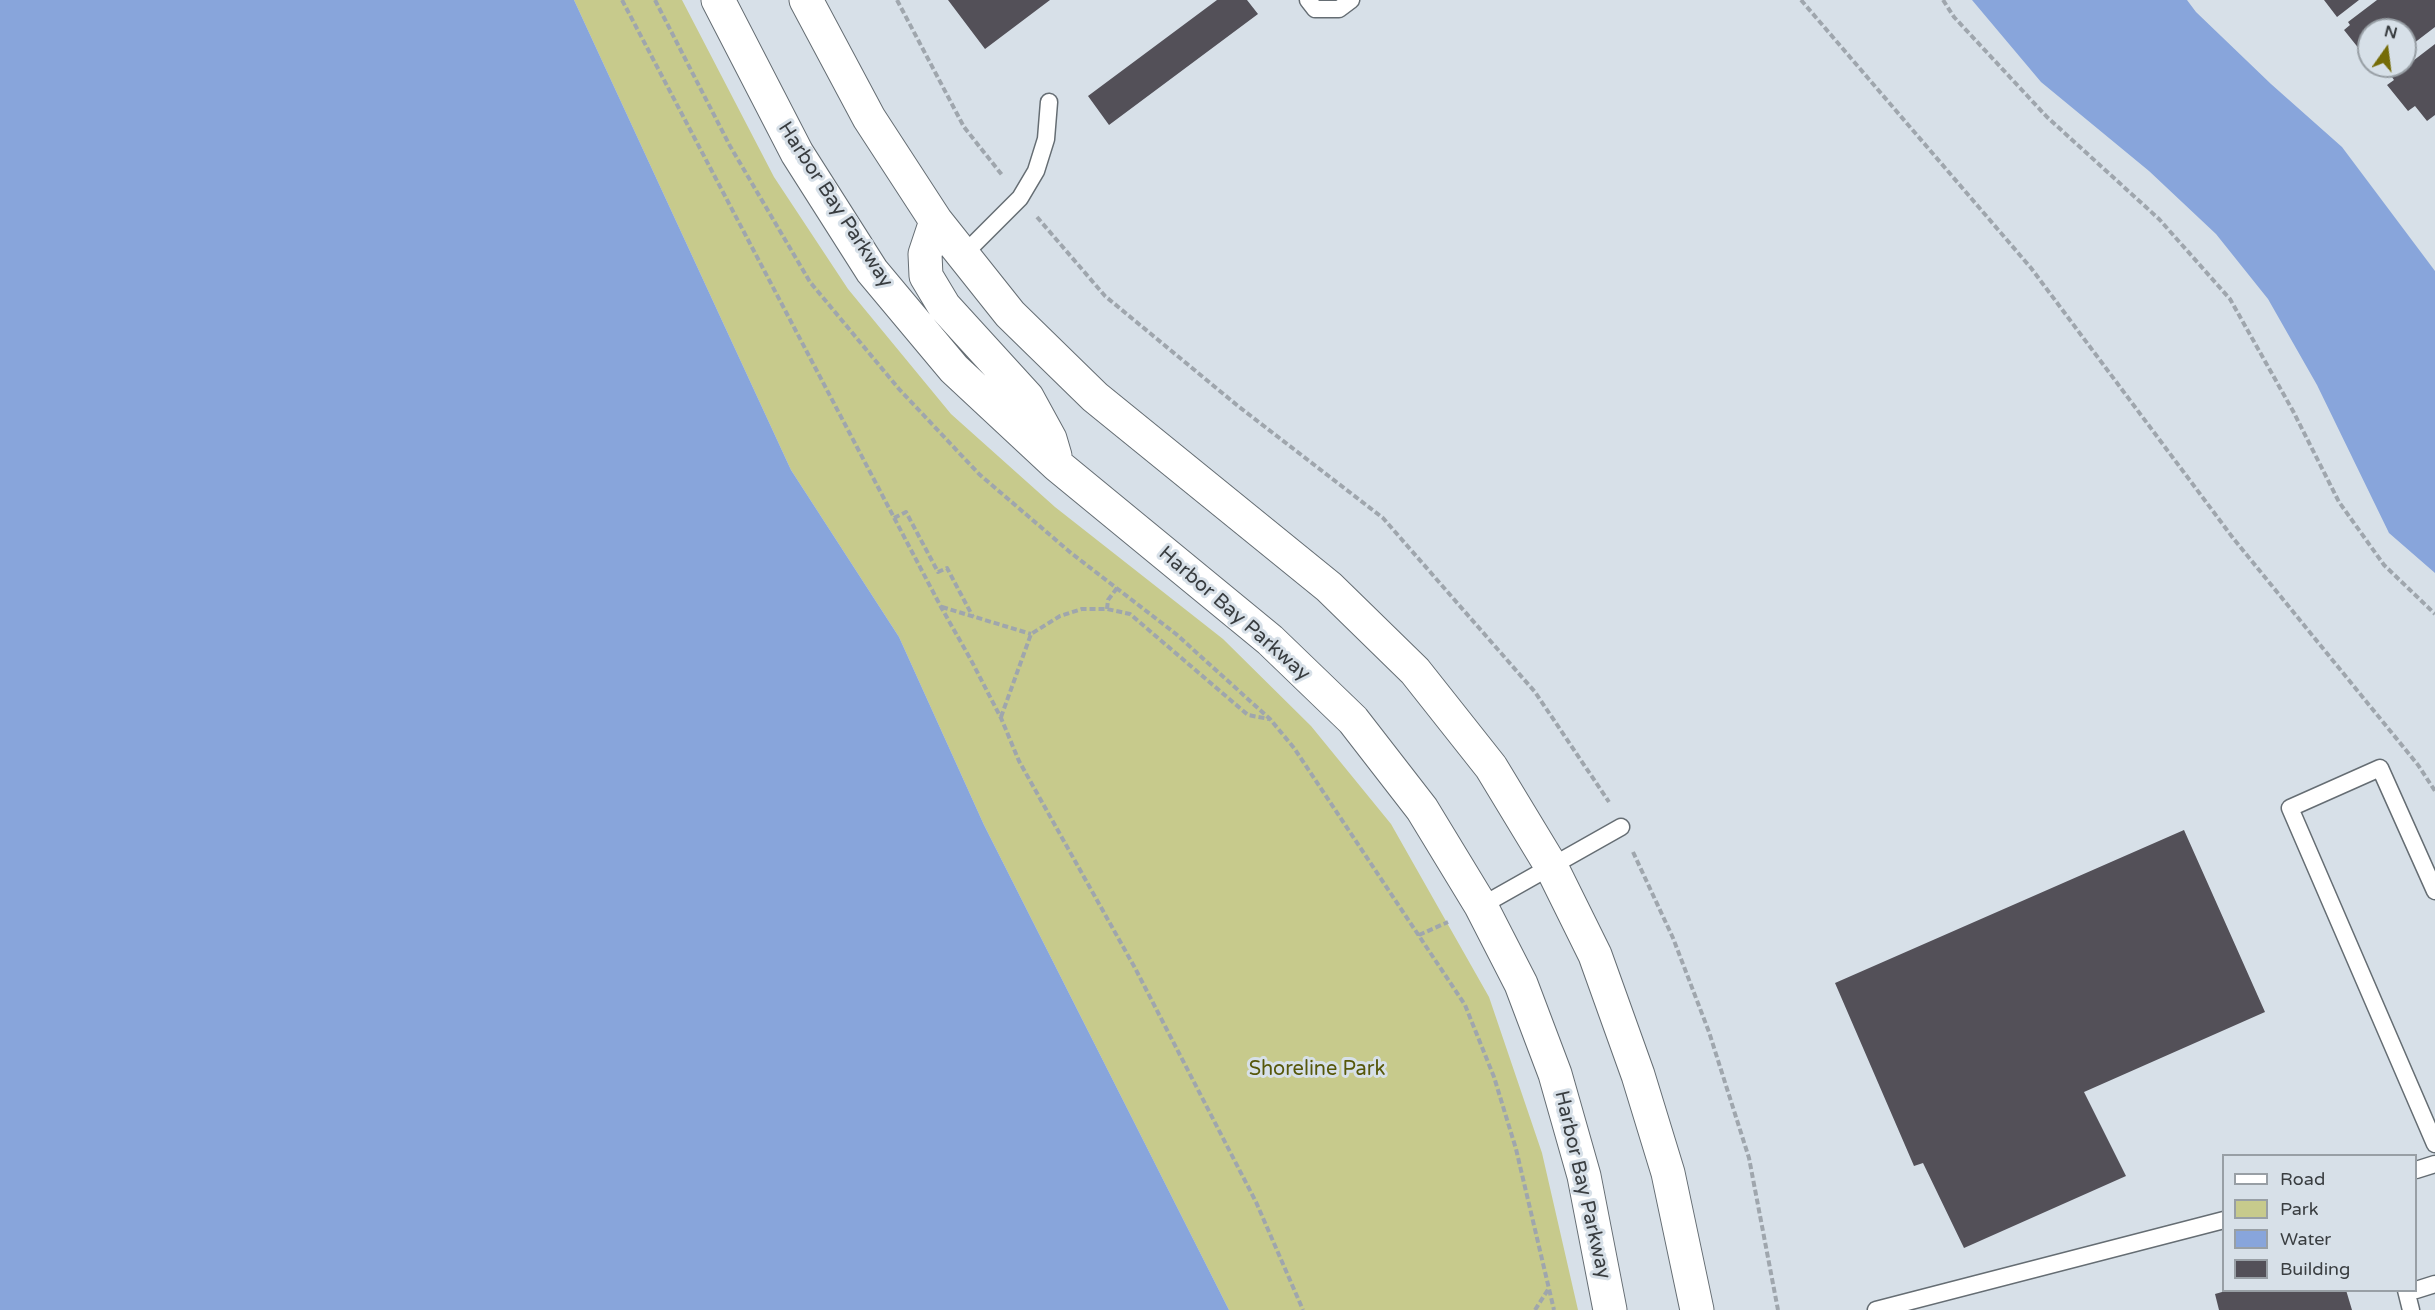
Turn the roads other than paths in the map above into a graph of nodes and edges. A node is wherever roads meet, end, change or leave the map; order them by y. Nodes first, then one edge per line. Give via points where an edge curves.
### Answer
1 (718, 0) edge
2 (806, 0) edge
3 (1308, 0) edge
4 (1351, 0) edge
5 (1049, 102) dead end
6 (936, 222) junction
7 (963, 255) junction
8 (1057, 465) junction
9 (1621, 827) dead end
10 (1551, 866) junction
11 (2435, 891) edge
12 (1481, 906) junction
13 (2435, 1144) edge
14 (2435, 1164) edge
15 (2417, 1169) edge
16 (2222, 1220) edge
17 (2435, 1284) edge
18 (2417, 1289) edge
19 (2411, 1292) edge
20 (1611, 1310) edge
21 (1698, 1310) edge
22 (1876, 1310) edge
23 (2411, 1310) edge

1 - 8 main road, Harbor Bay Parkway via 797,153 872,271 954,369
2 - 6 main road via 868,118
3 - 4 lane via 1315,9 1339,9
5 - 7 lane via 1046,139 1036,171 1020,198
6 - 7 main road
6 - 8 main road via 925,254 926,276 944,306 1027,397 1050,439
7 - 10 main road via 1010,314 1095,397 1329,587 1415,671 1491,767
8 - 12 main road, Harbor Bay Parkway via 1270,640 1353,720 1422,809
9 - 10 lane
10 - 12 lane
10 - 21 main road via 1595,955 1638,1076 1668,1173
11 - 13 lane via 2380,768 2290,808
12 - 20 main road, Harbor Bay Parkway via 1521,984 1555,1074 1584,1176
14 - 15 lane
16 - 22 lane
17 - 18 lane
19 - 23 lane

